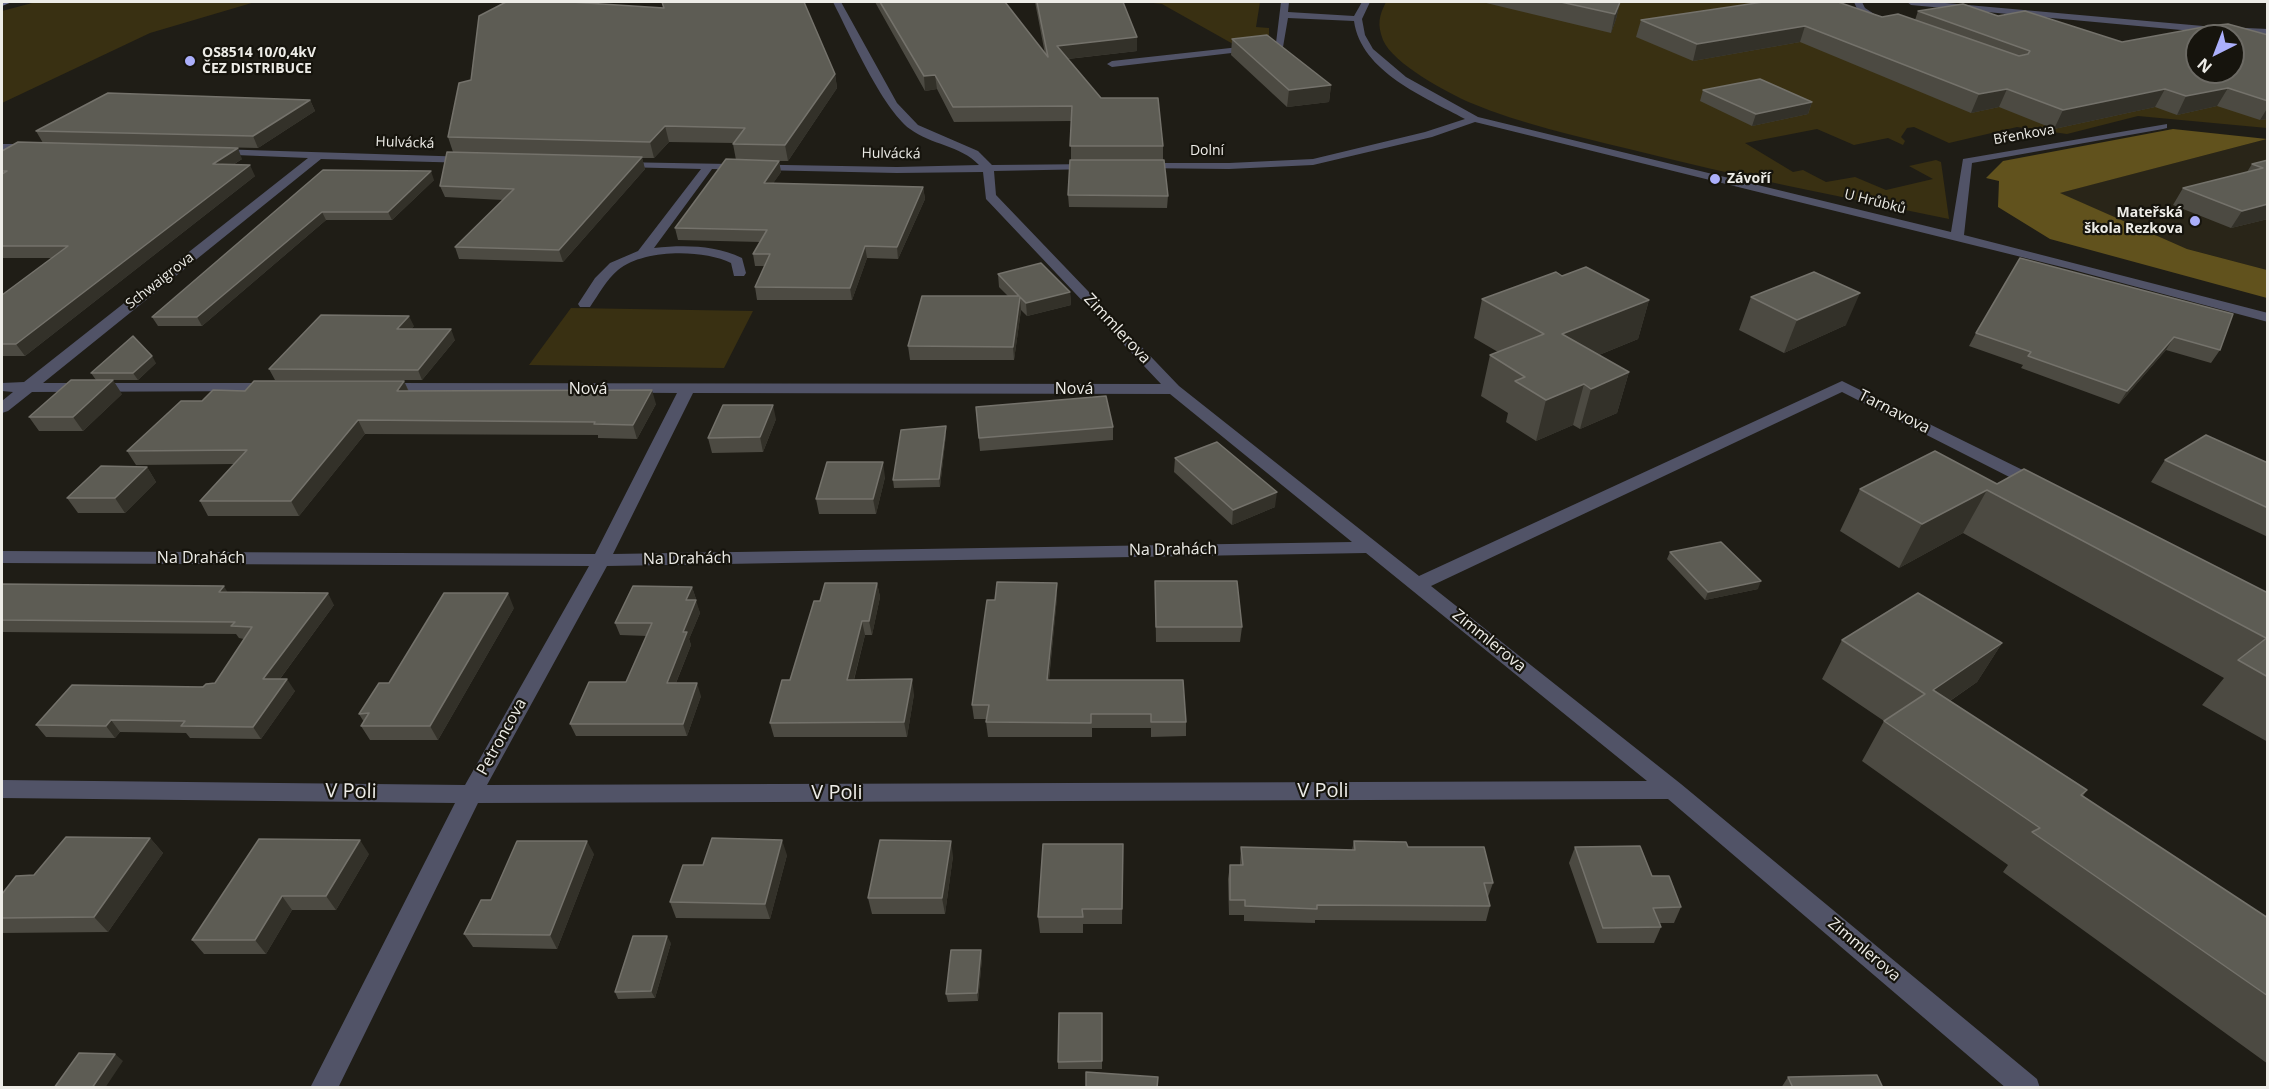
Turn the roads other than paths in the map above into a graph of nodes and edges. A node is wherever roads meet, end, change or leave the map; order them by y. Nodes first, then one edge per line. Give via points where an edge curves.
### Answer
1 (8, 2) edge
2 (837, 2) edge
3 (1285, 2) edge
4 (1366, 2) edge
5 (1858, 2) edge
6 (1911, 2) edge
7 (2, 3) edge
8 (1285, 15) junction
9 (1358, 19) junction
10 (1890, 25) edge
11 (2268, 32) edge
12 (1112, 64) edge
13 (1474, 119) junction
14 (2163, 126) dead end
15 (2, 147) edge
16 (48, 148) edge
17 (201, 152) edge
18 (319, 155) junction
19 (484, 160) edge
20 (614, 164) edge
21 (709, 166) junction
22 (988, 167) junction
23 (1957, 237) junction
24 (643, 254) junction
25 (739, 273) dead end
26 (585, 304) dead end
27 (2268, 318) edge
28 (2, 387) edge
29 (26, 387) junction
30 (287, 388) edge
31 (370, 388) edge
32 (687, 389) junction
33 (1174, 389) junction
34 (2, 408) edge
35 (2055, 493) edge
36 (1373, 547) junction
37 (2, 557) edge
38 (601, 560) junction
39 (1419, 584) junction
40 (2, 789) edge
41 (1673, 790) junction
42 (471, 794) junction
43 (323, 1088) edge
44 (2027, 1088) edge

1 - 7 main road
2 - 22 street via 893,104 914,127 974,153
3 - 8 street
4 - 9 street
5 - 10 street via 1874,19
6 - 11 street
8 - 9 street
8 - 12 street via 1280,45
9 - 13 street via 1362,36 1377,60 1409,84
13 - 22 street, Dolní via 1428,135 1313,162
13 - 23 street, U Hrůbků
14 - 23 street, Břenkova via 1967,161
15 - 16 street
17 - 18 street, Hulvácká
18 - 19 street, Hulvácká
18 - 29 street, Schwaigrova
20 - 21 street, Hulvácká
21 - 22 street, Hulvácká via 888,170
21 - 24 street
22 - 33 street, Zimmlerova via 990,196
23 - 27 street, U Hrůbků
24 - 25 street via 718,252 737,261
24 - 26 street via 606,273
28 - 29 street
29 - 30 street
29 - 34 street, Schwaigrova
31 - 32 street, Nová
32 - 33 street, Nová
32 - 38 street, Petroncova
33 - 36 street, Zimmlerova
35 - 39 street, Tarnavova via 1842,386
36 - 38 street, Na Drahách
36 - 39 street, Zimmlerova
37 - 38 street, Na Drahách
38 - 42 street, Petroncova
39 - 41 street, Zimmlerova
40 - 42 street, V Poli
41 - 42 street, V Poli
41 - 44 street, Zimmlerova
42 - 43 street, Petroncova

